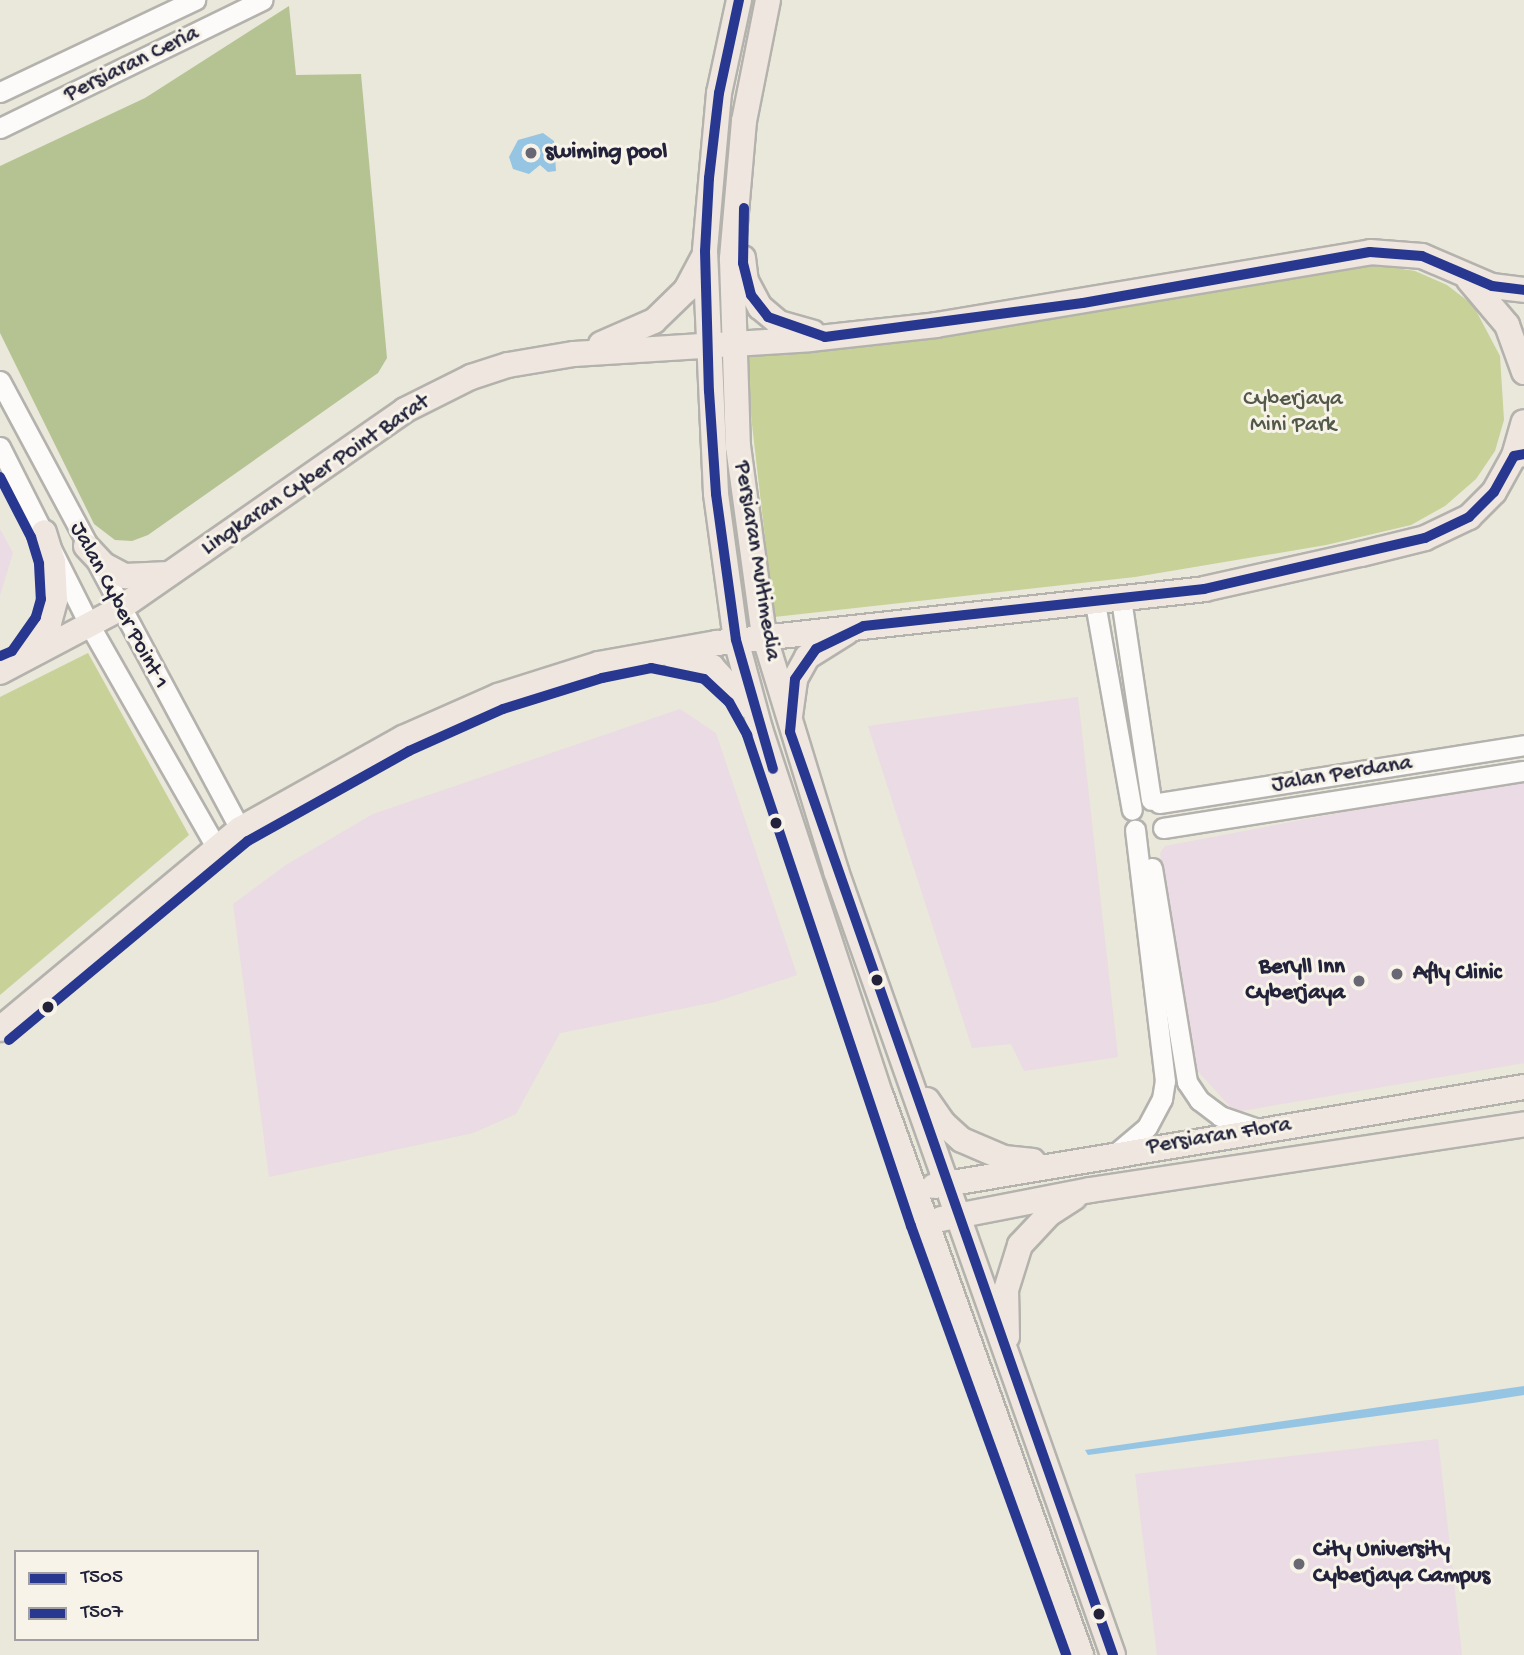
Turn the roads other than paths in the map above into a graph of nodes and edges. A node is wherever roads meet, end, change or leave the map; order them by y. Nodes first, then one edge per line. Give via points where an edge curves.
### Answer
1 (195, 0) edge
2 (263, 0) edge
3 (739, 0) edge
4 (768, 0) edge
5 (753, 65) junction
6 (0, 92) edge
7 (0, 128) edge
8 (705, 251) junction
9 (1461, 272) junction
10 (1524, 290) edge
11 (825, 337) junction
12 (732, 344) junction
13 (707, 346) junction
14 (575, 354) junction
15 (1524, 372) edge
16 (0, 381) edge
17 (1524, 422) edge
18 (0, 447) edge
19 (1519, 455) edge
20 (44, 532) junction
21 (86, 546) junction
22 (169, 574) junction
23 (1121, 599) junction
24 (1095, 603) junction
25 (119, 609) junction
26 (90, 626) junction
27 (864, 626) junction
28 (764, 635) junction
29 (736, 640) junction
30 (651, 654) junction
31 (10, 667) edge
32 (760, 729) junction
33 (790, 732) junction
34 (1524, 745) edge
35 (1455, 757) junction
36 (1524, 771) edge
37 (1364, 772) junction
38 (1313, 780) junction
39 (1460, 781) junction
40 (1369, 796) junction
41 (1155, 802) junction
42 (1317, 805) junction
43 (1132, 810) junction
44 (240, 829) junction
45 (1148, 831) junction
46 (216, 847) junction
47 (0, 1029) edge
48 (898, 1045) junction
49 (1524, 1087) edge
50 (1524, 1124) edge
51 (1263, 1130) junction
52 (1114, 1155) junction
53 (1068, 1162) junction
54 (948, 1184) junction
55 (1090, 1190) junction
56 (915, 1191) junction
57 (956, 1216) junction
58 (924, 1222) junction
59 (1009, 1364) junction
60 (1081, 1655) edge
61 (1113, 1655) edge

1 - 6 street, Persiaran Ceria
2 - 7 street, Persiaran Ceria
3 - 8 main road, Persiaran Multimedia via 719,93
4 - 5 main road, Persiaran Multimedia
5 - 11 main road via 744,205 746,281 768,317
5 - 12 main road, Persiaran Multimedia via 734,216
8 - 13 main road, Persiaran Multimedia
8 - 14 main road via 686,290 654,321
9 - 10 main road, Lingkaran Cyber Point Barat via 1492,286
9 - 11 main road, Lingkaran Cyber Point Barat via 1422,256 1370,252 1083,303
9 - 15 main road via 1507,325
11 - 12 main road, Lingkaran Cyber Point Barat
12 - 13 main road, Lingkaran Cyber Point Barat
12 - 28 main road, Persiaran Multimedia via 745,514
13 - 14 main road, Lingkaran Cyber Point Barat
13 - 29 main road, Persiaran Multimedia via 716,494
14 - 22 main road, Lingkaran Cyber Point Barat via 508,365 471,377 405,411
16 - 21 street, Jalan Cyber Point 1
17 - 19 main road
18 - 20 street, Jalan Cyber Point 1
19 - 23 main road via 1494,492 1448,529 1204,589
20 - 26 street, Jalan Cyber Point 1
20 - 31 main road via 55,600 49,622
21 - 22 main road via 104,565 125,576
21 - 25 street, Jalan Cyber Point 1
22 - 25 main road, Lingkaran Cyber Point Barat
23 - 24 main road
23 - 41 street
24 - 27 main road
24 - 43 street
25 - 26 main road, Lingkaran Cyber Point Barat
25 - 44 street, Jalan Cyber Point 1
26 - 31 main road, Lingkaran Cyber Point Barat
26 - 46 street, Jalan Cyber Point 1
27 - 28 main road
27 - 33 main road via 830,639 807,657 791,695
28 - 29 main road
28 - 33 main road, Persiaran Multimedia
29 - 30 main road
29 - 32 main road, Persiaran Multimedia
30 - 32 main road via 698,660 712,667 740,693
30 - 44 main road via 599,664 447,718 340,771
32 - 56 main road, Persiaran Multimedia
33 - 48 main road, Persiaran Multimedia
34 - 35 street, Jalan Perdana
35 - 37 street, Jalan Perdana
35 - 39 street
36 - 39 street, Jalan Perdana
37 - 38 street, Jalan Perdana
37 - 40 street
38 - 41 street, Jalan Perdana
38 - 42 street
39 - 40 street, Jalan Perdana
40 - 42 street, Jalan Perdana
41 - 43 street, Jalan Perdana via 1140,802
41 - 45 street via 1166,818
42 - 45 street, Jalan Perdana
43 - 45 street
44 - 46 main road
45 - 51 street via 1187,1082 1199,1100 1220,1116
45 - 52 street via 1165,1081 1163,1098 1147,1127
46 - 47 main road
48 - 53 main road via 944,1124 962,1140 1004,1158
48 - 54 main road, Persiaran Multimedia
49 - 51 main road, Persiaran Flora
50 - 55 main road, Persiaran Flora
51 - 52 main road, Persiaran Flora
52 - 53 main road, Persiaran Flora
53 - 54 main road, Persiaran Flora
54 - 56 main road, Persiaran Flora
54 - 57 main road, Persiaran Multimedia
55 - 57 main road, Persiaran Flora
55 - 59 main road via 1049,1214 1020,1245 1006,1290
56 - 58 main road, Persiaran Multimedia
57 - 58 main road, Persiaran Flora
57 - 59 main road, Persiaran Multimedia
58 - 60 main road, Persiaran Multimedia
59 - 61 main road, Persiaran Multimedia

